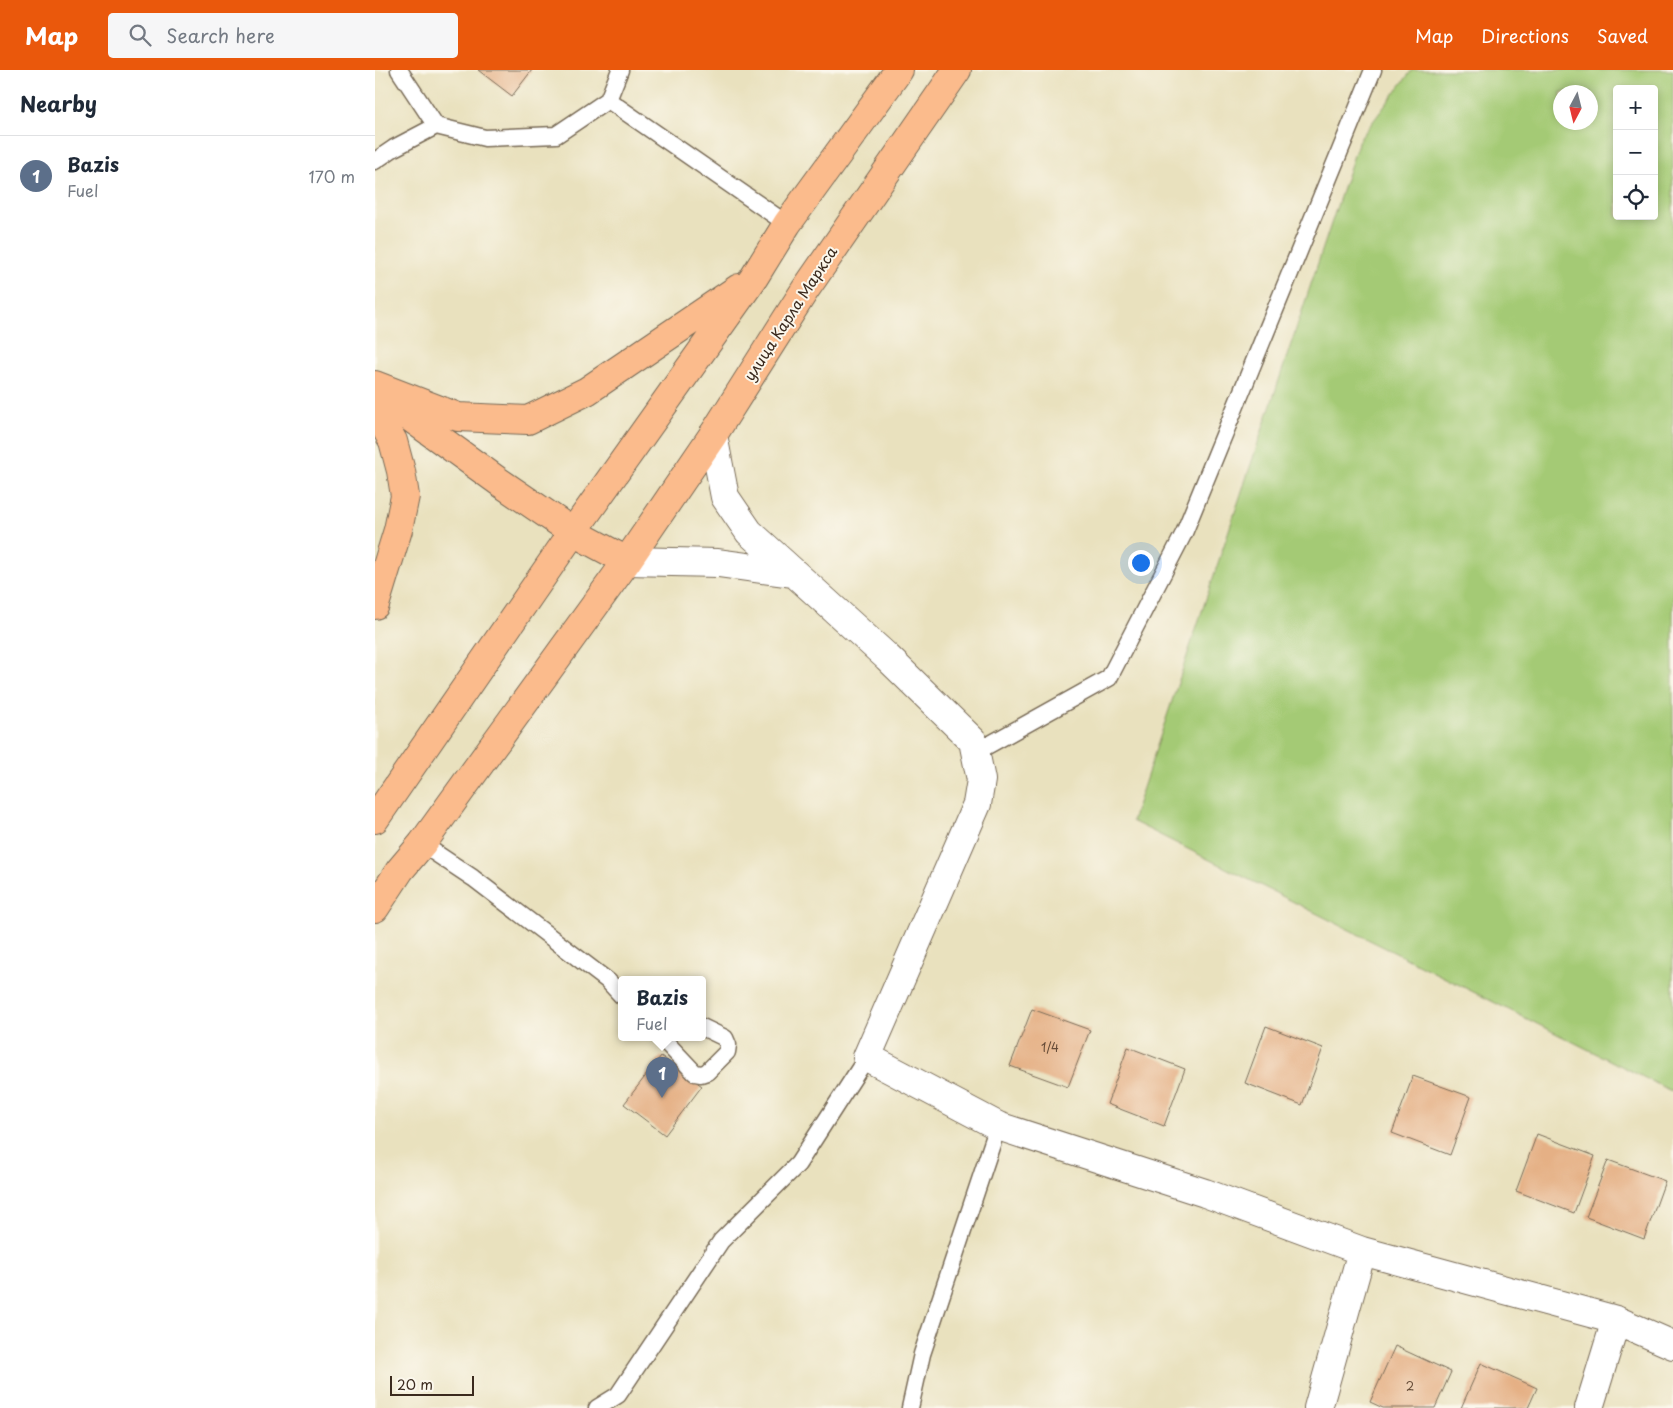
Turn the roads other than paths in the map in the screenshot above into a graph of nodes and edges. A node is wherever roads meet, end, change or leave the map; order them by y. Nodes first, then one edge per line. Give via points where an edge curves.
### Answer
1 (399, 70) edge
2 (620, 70) edge
3 (899, 70) edge
4 (957, 70) edge
5 (1373, 70) edge
6 (609, 100) junction
7 (436, 126) junction
8 (375, 161) edge
9 (787, 224) junction
10 (753, 279) junction
11 (375, 385) edge
12 (375, 392) edge
13 (375, 409) edge
14 (713, 435) junction
15 (573, 532) junction
16 (627, 561) junction
17 (792, 573) junction
18 (377, 590) edge
19 (976, 752) junction
20 (375, 820) edge
21 (422, 844) junction
22 (375, 908) edge
23 (615, 984) edge
24 (706, 1029) edge
25 (665, 1041) edge
26 (867, 1058) junction
27 (998, 1126) junction
28 (1362, 1251) junction
29 (1616, 1320) junction
30 (1673, 1345) edge
31 (622, 1401) edge
32 (597, 1408) edge
33 (910, 1408) edge
34 (1318, 1408) edge
35 (1589, 1408) edge

1 - 7 lane
2 - 6 lane
3 - 9 main road
4 - 14 main road, улица Карла Маркса via 805,290
5 - 19 lane via 1184,533 1109,678
6 - 7 lane via 555,134 485,138
6 - 9 lane
7 - 8 lane
9 - 10 main road
10 - 11 main road via 587,391 528,420 457,417
10 - 15 main road
12 - 15 main road
13 - 18 main road via 393,440 405,496 398,530
14 - 16 main road, улица Карла Маркса
14 - 17 street via 725,497 749,532
15 - 16 main road
15 - 20 main road
16 - 17 street via 718,563
16 - 21 main road, улица Карла Маркса
17 - 19 street via 887,657 973,741
19 - 26 street via 981,780 977,804
21 - 22 main road, улица Карла Маркса
21 - 23 lane
24 - 25 lane via 725,1038 727,1052 701,1074 695,1073
26 - 27 street
26 - 31 lane via 798,1164 721,1241
27 - 28 street via 1205,1193
27 - 33 lane via 922,1354
28 - 29 street
28 - 34 street
29 - 30 street
29 - 35 street
31 - 32 lane

